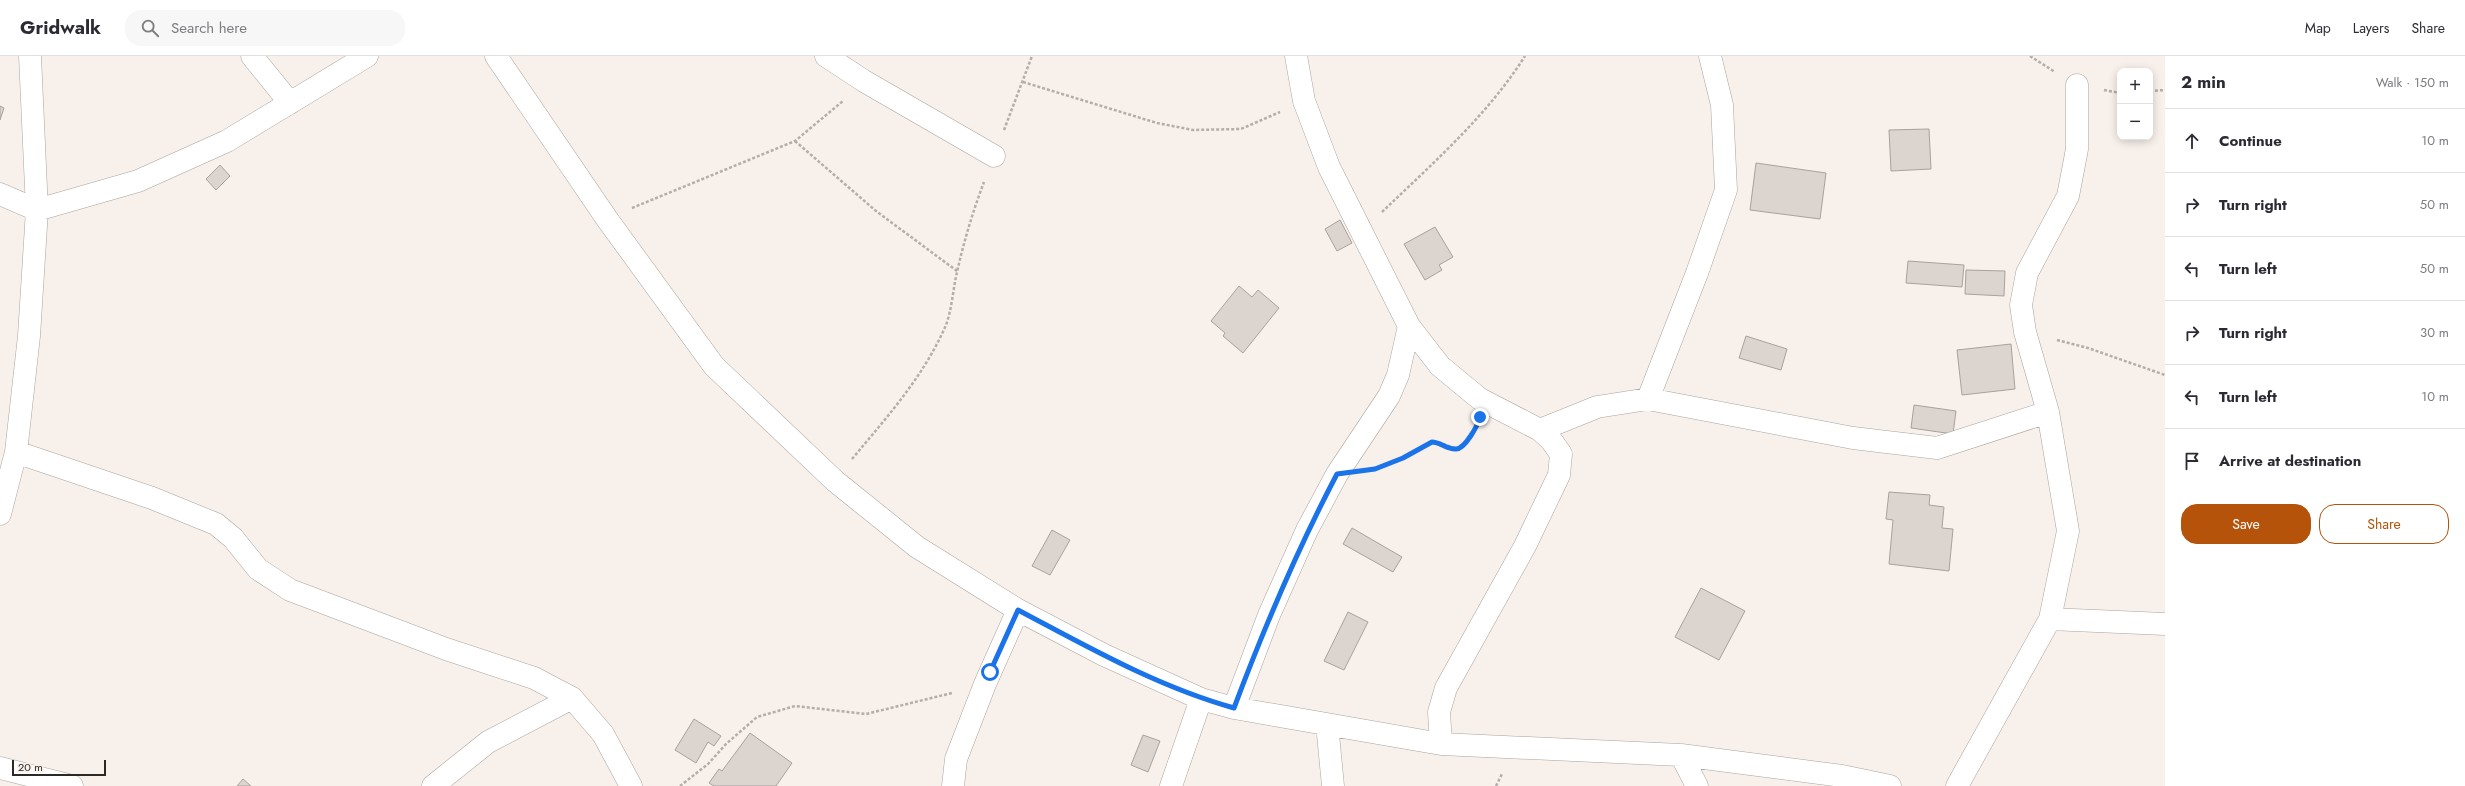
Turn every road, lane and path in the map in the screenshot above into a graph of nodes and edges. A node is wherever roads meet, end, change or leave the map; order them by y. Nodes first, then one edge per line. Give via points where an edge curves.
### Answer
1 (30, 56) edge
2 (252, 56) edge
3 (367, 56) edge
4 (496, 56) edge
5 (826, 56) edge
6 (1032, 56) edge
7 (1524, 56) edge
8 (1710, 56) edge
9 (1299, 58) edge
10 (864, 82) junction
11 (1023, 82) junction
12 (2077, 85) dead end
13 (2165, 90) edge
14 (2153, 91) edge
15 (1304, 101) junction
16 (290, 103) junction
17 (795, 142) junction
18 (994, 156) junction
19 (0, 194) edge
20 (37, 210) junction
21 (607, 219) junction
22 (1360, 233) junction
23 (957, 271) junction
24 (1409, 326) junction
25 (2025, 332) junction
26 (2165, 376) edge
27 (1648, 398) junction
28 (1480, 399) junction
29 (2048, 412) junction
30 (1540, 430) junction
31 (16, 452) junction
32 (1337, 474) junction
33 (835, 481) junction
34 (0, 514) edge
35 (1018, 610) junction
36 (2050, 619) junction
37 (2165, 624) edge
38 (985, 684) junction
39 (572, 698) junction
40 (1200, 699) junction
41 (1234, 708) junction
42 (1327, 724) junction
43 (1441, 744) junction
44 (1681, 755) junction
45 (0, 768) edge
46 (72, 786) edge
47 (433, 786) edge
48 (631, 786) edge
49 (680, 786) edge
50 (953, 786) edge
51 (1171, 786) edge
52 (1333, 786) edge
53 (1697, 786) edge
54 (1890, 786) edge
55 (1957, 786) edge

1 - 20 street
2 - 16 street
3 - 16 street
4 - 21 street
5 - 10 street
6 - 11 path
7 - 22 path via 1510,80 1450,147
8 - 27 street via 1722,105 1726,190
9 - 15 street
10 - 17 path
10 - 18 street
11 - 15 path via 1157,123 1193,130 1241,129
11 - 18 path
12 - 25 street via 2076,149 2068,196 2027,273 2021,305
13 - 14 path
15 - 22 street via 1329,167
16 - 20 street via 227,141 138,181
17 - 21 path
17 - 23 path via 876,211
18 - 23 path via 974,207
19 - 20 street
20 - 31 street
21 - 33 street via 714,366
22 - 24 street
23 - 33 path via 946,324 928,361 907,392
24 - 28 street via 1440,366
24 - 32 street via 1398,375 1389,396
25 - 26 path via 2088,348
25 - 29 street
27 - 29 street via 1854,438 1937,448
27 - 30 street via 1597,407
28 - 30 street
28 - 32 path via 1478,422 1460,448 1432,442 1403,458 1375,469
29 - 36 street via 2068,531
30 - 43 street via 1561,454 1559,474 1525,546 1446,688 1440,712
31 - 34 street
31 - 39 street via 152,498 216,524 234,538 258,569 290,590 424,641 534,678
32 - 41 street via 1307,530 1269,615
33 - 35 street via 917,547
35 - 38 street
35 - 40 street via 1104,655
36 - 37 street
36 - 55 street
38 - 49 path via 866,714 795,706 757,717 708,764
38 - 50 street via 956,759
39 - 47 street via 488,742
39 - 48 street via 603,734
40 - 41 street
40 - 51 street
41 - 42 street
42 - 43 street
42 - 52 street
43 - 44 street
44 - 53 street
44 - 54 street via 1842,776
45 - 46 street

